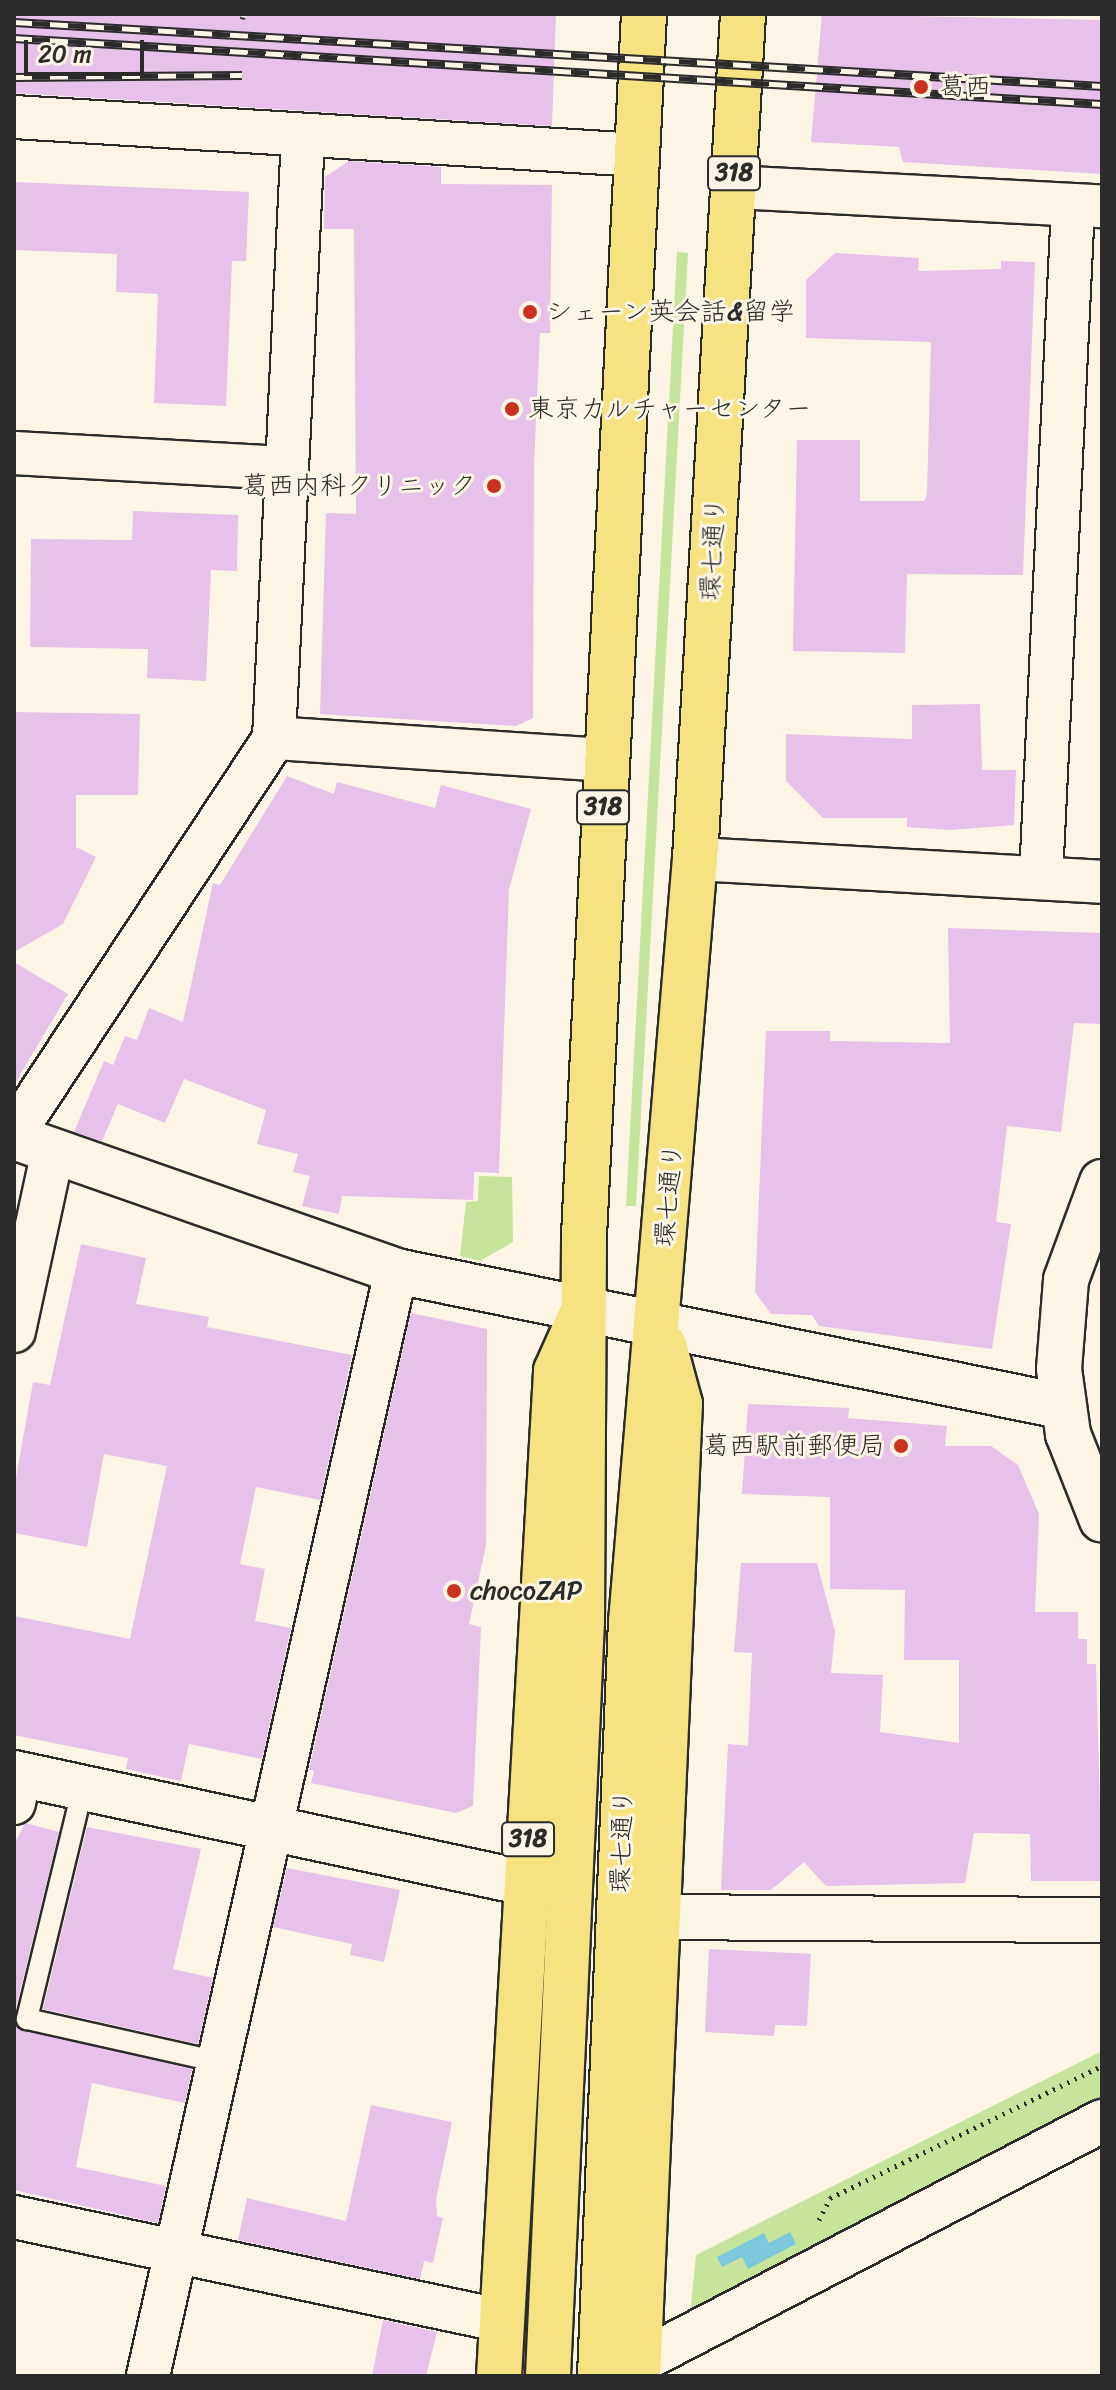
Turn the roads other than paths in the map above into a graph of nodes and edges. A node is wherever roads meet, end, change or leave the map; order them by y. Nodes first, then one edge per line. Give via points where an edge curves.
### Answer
1 (644, 14) edge
2 (743, 14) edge
3 (14, 117) edge
4 (303, 137) junction
5 (638, 155) junction
6 (733, 187) junction
7 (1088, 206) edge
8 (14, 453) edge
9 (285, 468) junction
10 (274, 738) junction
11 (605, 760) junction
12 (695, 859) junction
13 (1041, 877) junction
14 (1102, 882) edge
15 (27, 1140) edge
16 (1102, 1182) edge
17 (1094, 1225) edge
18 (396, 1271) junction
19 (584, 1308) junction
20 (658, 1325) junction
21 (14, 1331) edge
22 (1060, 1406) junction
23 (1102, 1520) edge
24 (16, 1783) edge
25 (83, 1787) junction
26 (272, 1827) junction
27 (526, 1883) junction
28 (657, 1917) junction
29 (1102, 1920) edge
30 (219, 2062) junction
31 (1102, 2121) edge
32 (14, 2217) edge
33 (177, 2252) junction
34 (502, 2321) junction
35 (626, 2371) edge
36 (148, 2376) edge
37 (499, 2376) edge
38 (548, 2376) edge

1 - 5 main road, 環七通り / 318
2 - 6 main road, 環七通り / 318
3 - 4 street
4 - 5 street
4 - 9 street
5 - 11 main road, 環七通り / 318
6 - 7 street
6 - 12 main road, 環七通り / 318
7 - 13 street
8 - 9 street
9 - 10 street
10 - 11 street
10 - 15 street
11 - 19 main road, 環七通り / 318
12 - 13 street
12 - 20 main road, 環七通り / 318
13 - 14 street
15 - 18 street
15 - 21 street
16 - 17 street
17 - 22 street via 1066,1280
18 - 19 street
18 - 26 street
19 - 20 street
19 - 27 main road, 318 via 556,1371
19 - 38 main road, 環七通り / 318 via 582,1621
20 - 22 street
20 - 28 main road via 680,1404
20 - 35 main road, 環七通り / 318 via 631,1622
22 - 23 street
24 - 25 street
25 - 26 street
25 - 30 lane via 27,2019
26 - 27 street
26 - 30 street
27 - 34 main road, 318
28 - 29 street
28 - 35 main road
30 - 33 street
31 - 35 street
32 - 33 street
33 - 34 street
33 - 36 street
34 - 37 main road, 318

